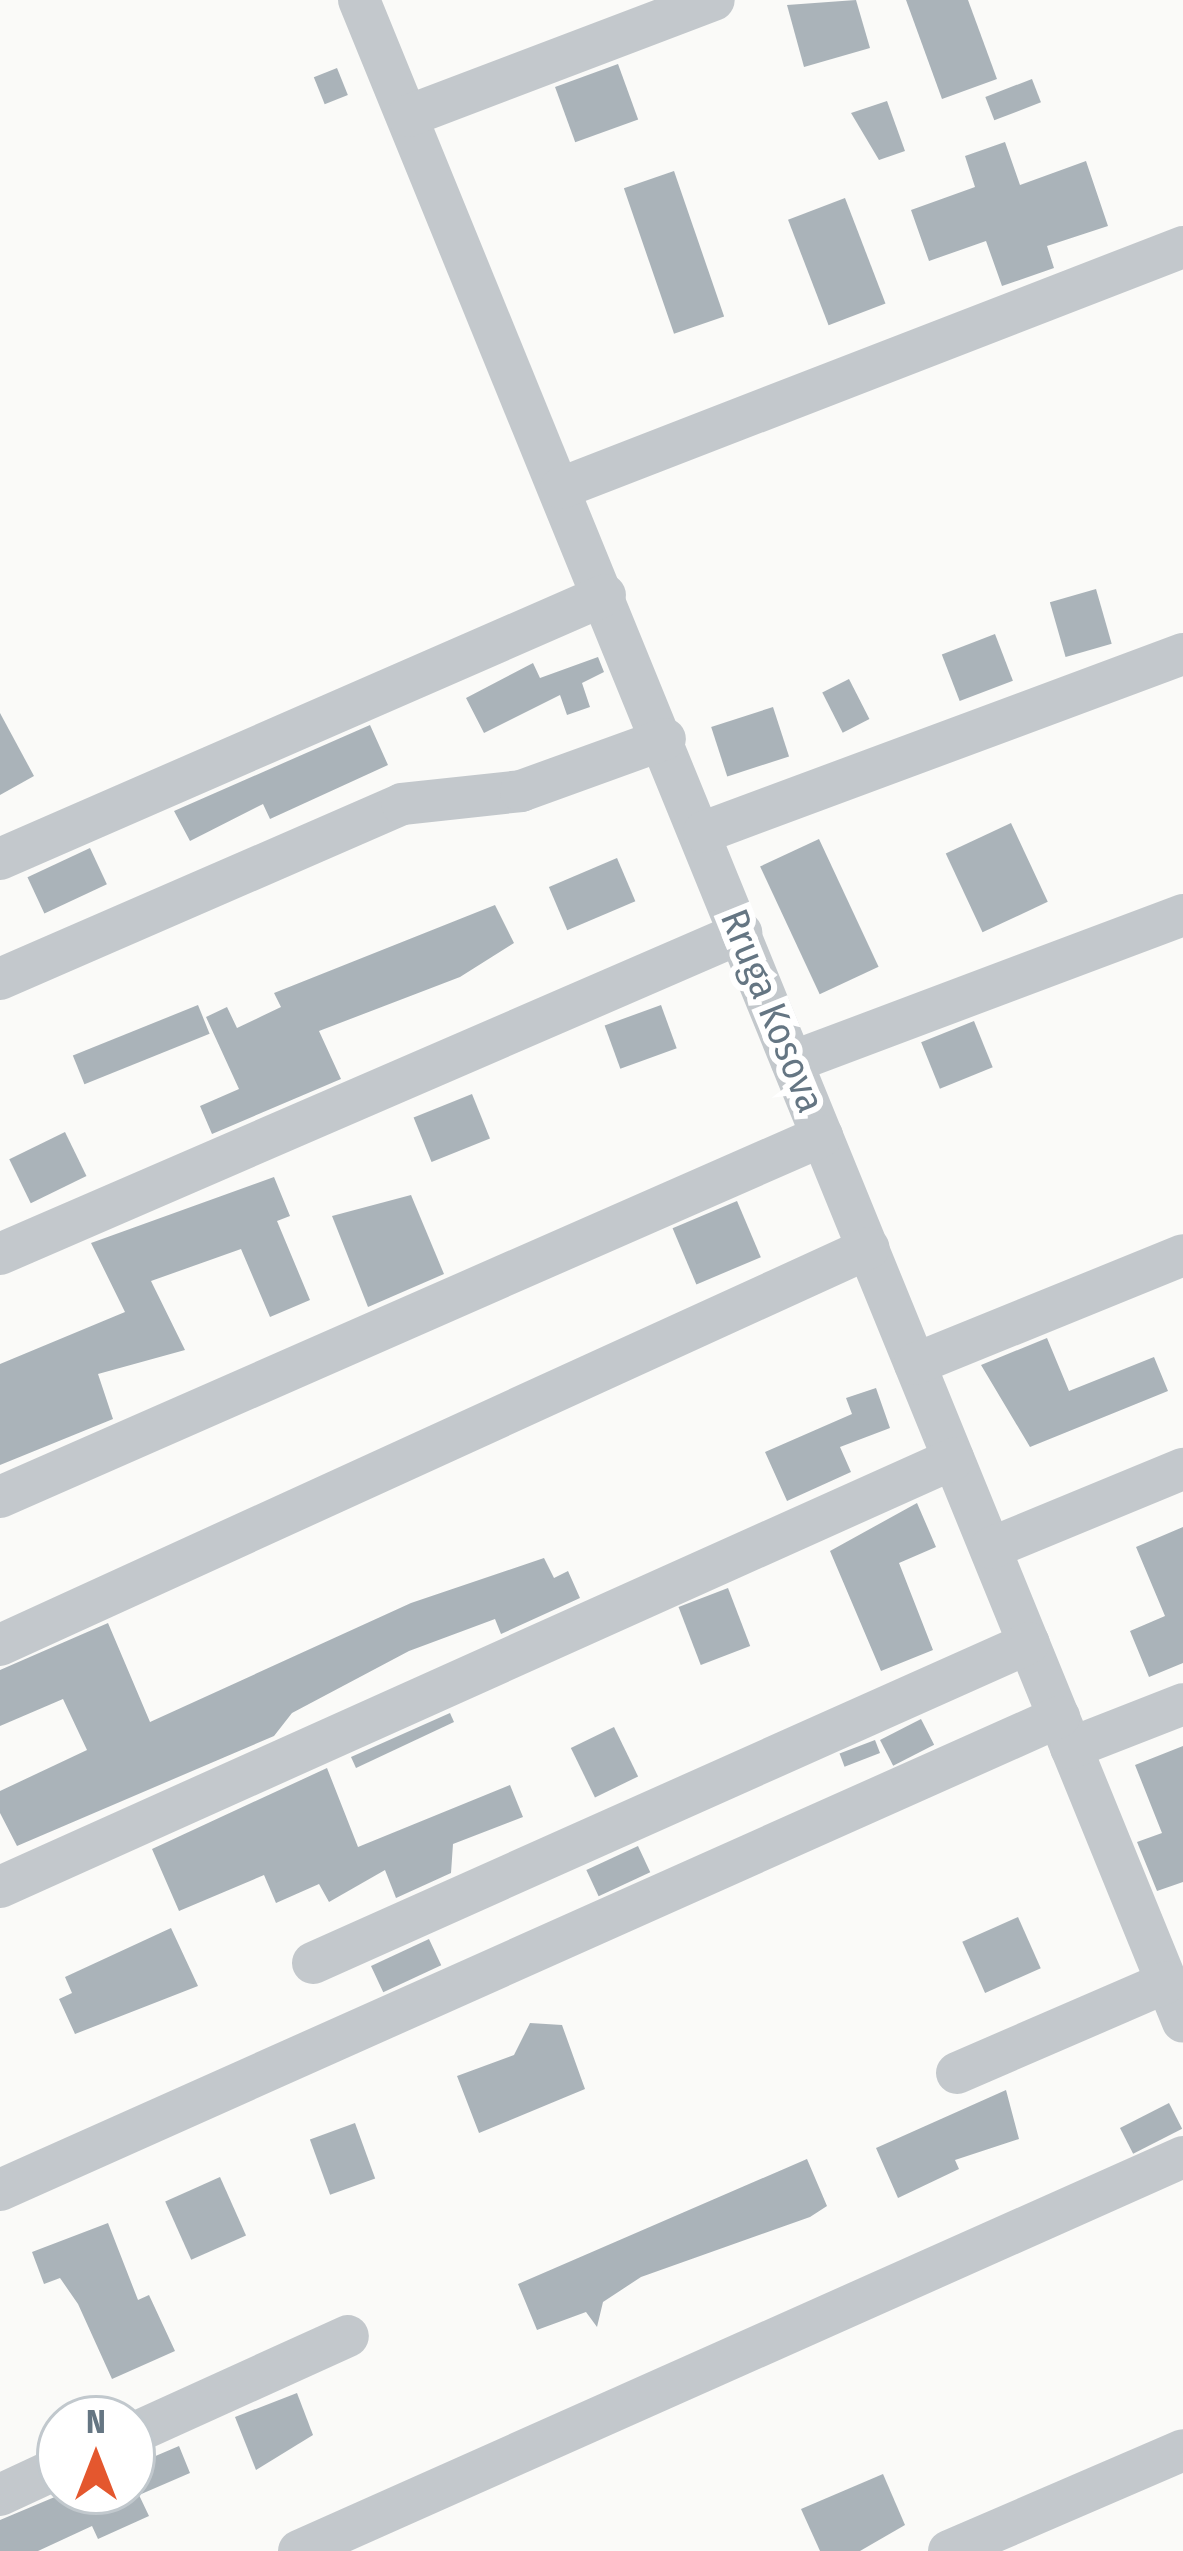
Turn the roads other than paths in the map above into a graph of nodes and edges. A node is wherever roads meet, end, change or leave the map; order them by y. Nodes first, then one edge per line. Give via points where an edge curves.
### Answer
1 (359, 0) edge
2 (714, 0) edge
3 (408, 116) junction
4 (1183, 247) edge
5 (561, 488) junction
6 (605, 595) junction
7 (1183, 654) edge
8 (664, 739) junction
9 (704, 832) junction
10 (0, 859) edge
11 (1183, 915) edge
12 (741, 933) junction
13 (0, 979) edge
14 (792, 1062) junction
15 (822, 1136) junction
16 (869, 1248) junction
17 (0, 1253) edge
18 (1183, 1256) edge
19 (915, 1364) junction
20 (953, 1459) junction
21 (1183, 1468) edge
22 (0, 1497) edge
23 (991, 1548) junction
24 (1028, 1643) junction
25 (0, 1645) edge
26 (1183, 1704) edge
27 (1065, 1732) junction
28 (0, 1887) edge
29 (314, 1963) dead end
30 (1167, 1982) junction
31 (1183, 2022) edge
32 (957, 2073) dead end
33 (1183, 2157) edge
34 (0, 2190) edge
35 (348, 2336) dead end
36 (156, 2423) edge
37 (1183, 2450) edge
38 (36, 2478) edge
39 (0, 2494) edge
40 (299, 2551) edge
41 (949, 2551) edge

1 - 3 street, Rruga Kosova
2 - 3 street
3 - 5 street, Rruga Kosova
4 - 5 street
5 - 6 street, Rruga Kosova
6 - 8 street, Rruga Kosova
6 - 10 street
7 - 9 street
8 - 9 street, Rruga Kosova
8 - 13 street via 521,791 402,804
9 - 12 street, Rruga Kosova
11 - 14 street
12 - 14 street, Rruga Kosova
12 - 17 street
14 - 15 street, Rruga Kosova
15 - 16 street, Rruga Kosova
15 - 22 street
16 - 19 street, Rruga Kosova
16 - 25 street
18 - 19 street
19 - 20 street, Rruga Kosova
20 - 23 street, Rruga Kosova
20 - 28 street
21 - 23 street
23 - 24 street, Rruga Kosova
24 - 27 street, Rruga Kosova
24 - 29 street
26 - 27 street
27 - 30 street, Rruga Kosova
27 - 34 street
30 - 31 street, Rruga Kosova
30 - 32 street
33 - 40 street
35 - 36 street
37 - 41 street
38 - 39 street

